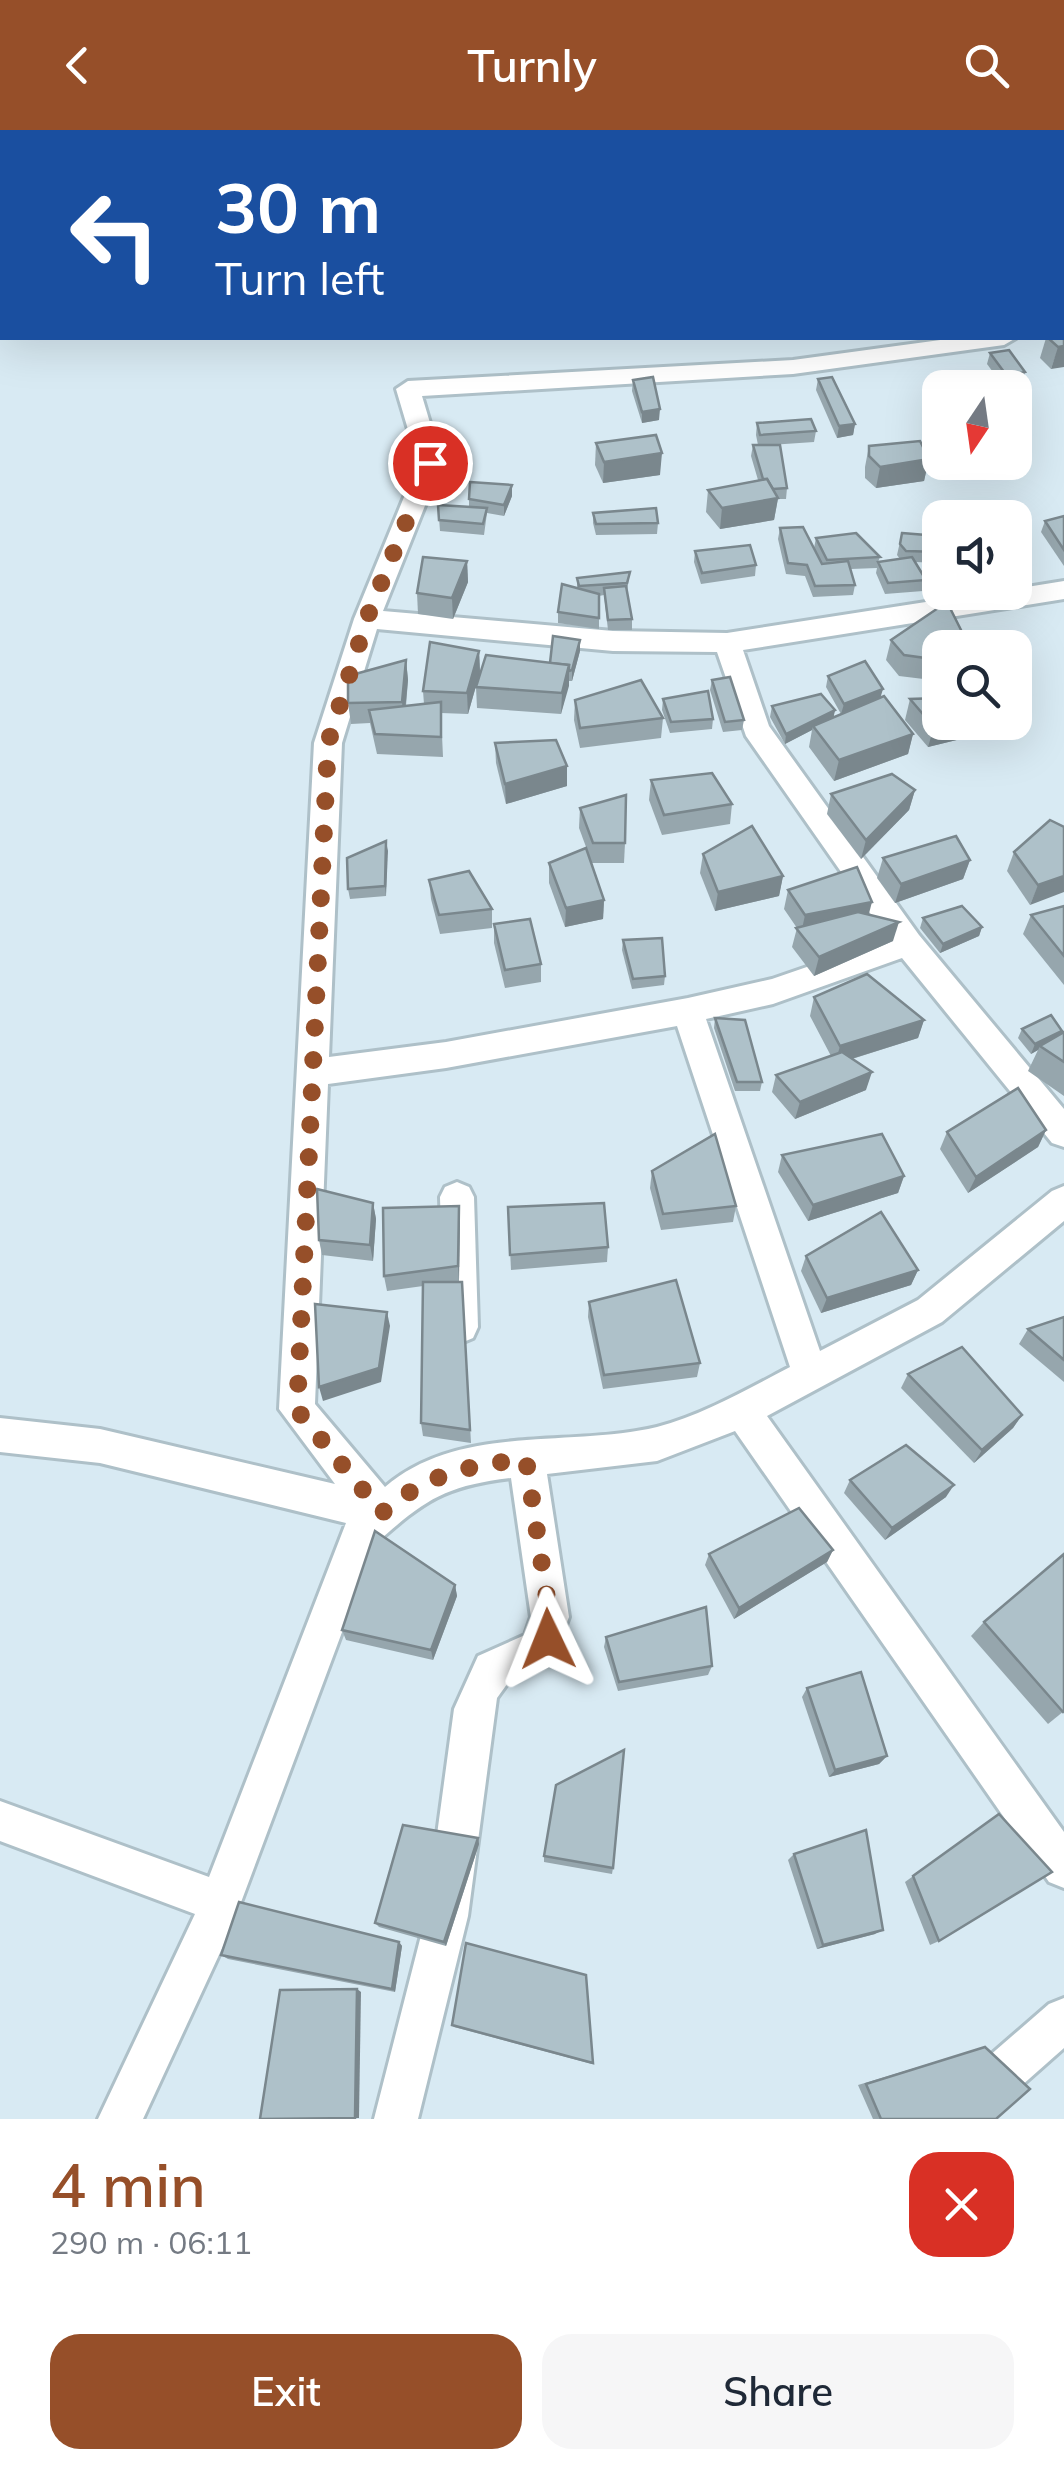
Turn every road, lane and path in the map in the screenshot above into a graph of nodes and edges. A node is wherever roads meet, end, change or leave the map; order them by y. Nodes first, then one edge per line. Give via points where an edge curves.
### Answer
1 (989, 340) edge
2 (1064, 590) edge
3 (367, 618) junction
4 (726, 643) junction
5 (908, 944) junction
6 (688, 1012) junction
7 (315, 1072) junction
8 (1064, 1133) edge
9 (457, 1197) dead end
10 (1064, 1202) edge
11 (462, 1368) edge
12 (810, 1375) junction
13 (742, 1411) junction
14 (462, 1427) edge
15 (0, 1434) edge
16 (526, 1459) junction
17 (462, 1466) junction
18 (382, 1513) junction
19 (0, 1821) edge
20 (1064, 1867) edge
21 (220, 1902) junction
22 (1064, 2018) edge
23 (120, 2119) edge
24 (396, 2119) edge
25 (952, 2119) edge

1 - 3 street via 793,367 408,389 430,463
2 - 4 street
3 - 4 street
3 - 7 street via 328,743
4 - 5 street via 756,729
5 - 6 street via 773,991
5 - 8 street
6 - 7 street
6 - 12 street
7 - 18 street via 297,1410
9 - 11 street
10 - 12 street via 930,1312
12 - 13 street
13 - 16 street via 657,1444
13 - 20 street
14 - 17 street
15 - 18 street via 100,1446
16 - 17 street
16 - 24 street via 548,1639 535,1654 495,1666 482,1683 447,1916
17 - 18 street via 408,1491
18 - 21 street via 360,1532
19 - 21 street
21 - 23 street
22 - 25 street

